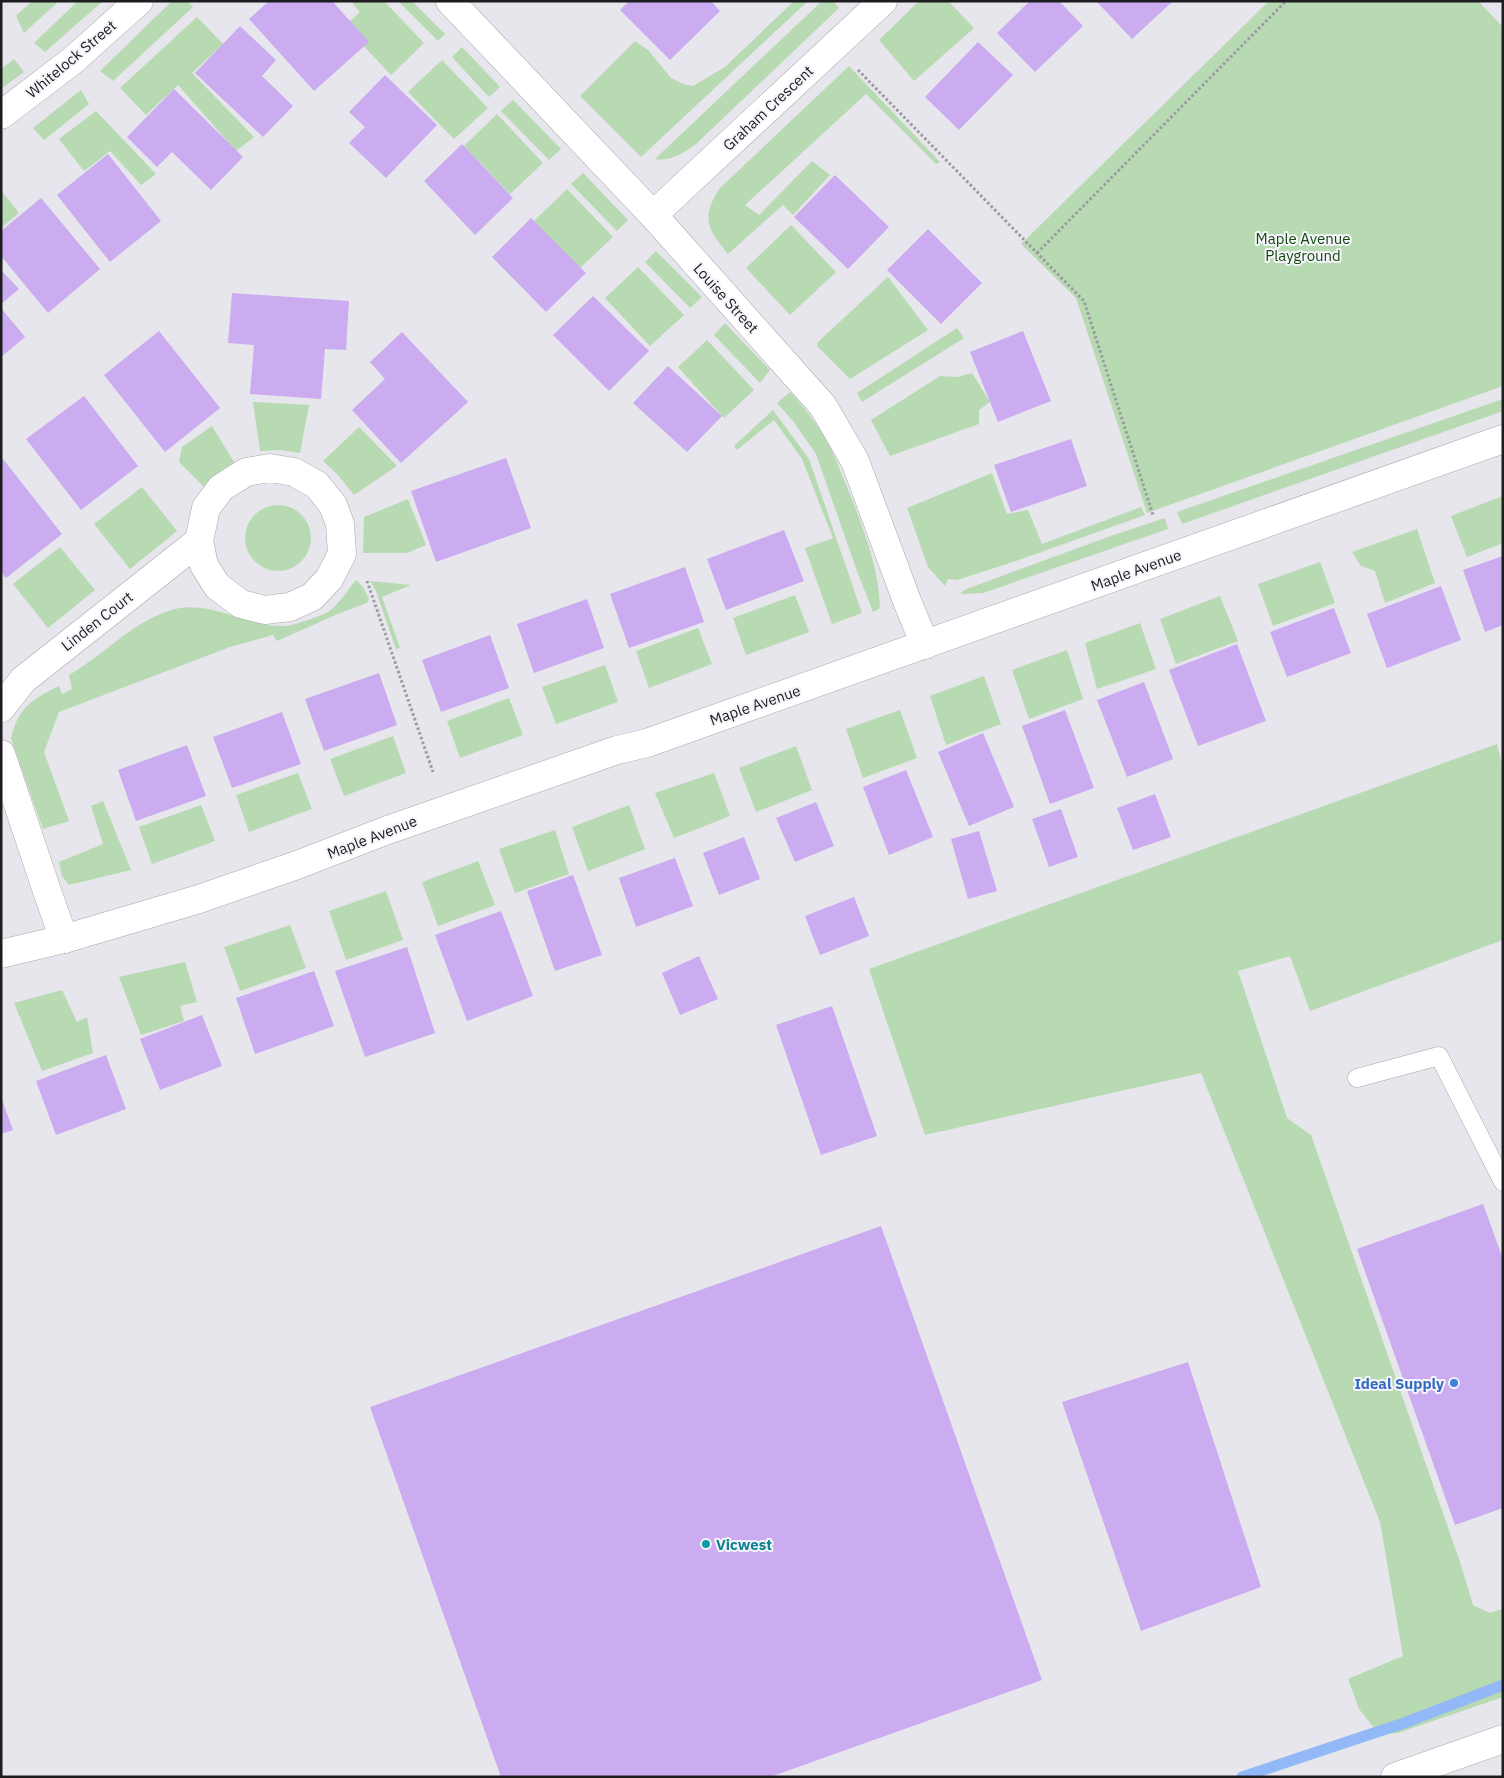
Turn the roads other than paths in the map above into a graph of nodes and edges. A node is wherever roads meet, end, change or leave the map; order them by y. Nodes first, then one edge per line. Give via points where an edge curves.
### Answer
1 (139, 1) edge
2 (450, 1) edge
3 (883, 1) edge
4 (1, 115) edge
5 (653, 215) junction
6 (1503, 439) edge
7 (199, 541) junction
8 (925, 645) junction
9 (1, 708) edge
10 (1, 754) edge
11 (64, 939) junction
12 (1, 954) edge
13 (1357, 1078) dead end
14 (1503, 1182) edge
15 (1503, 1739) edge
16 (1395, 1777) edge

1 - 4 street, Whitelock Street via 72,61
2 - 5 street, Louise Street
3 - 5 street, Graham Crescent
5 - 8 street, Louise Street via 822,406 855,460
6 - 8 street, Maple Avenue
7 - 7 street via 204,565 217,586 241,604 265,610 290,607 312,596 329,579 342,554 340,524 333,505 317,486 294,472 270,468 246,472 221,488 206,508
7 - 9 street, Linden Court via 23,680
8 - 11 street, Maple Avenue via 647,743 554,771 245,884
10 - 11 street
11 - 12 street, Maple Avenue
13 - 14 lane via 1439,1056
15 - 16 street

